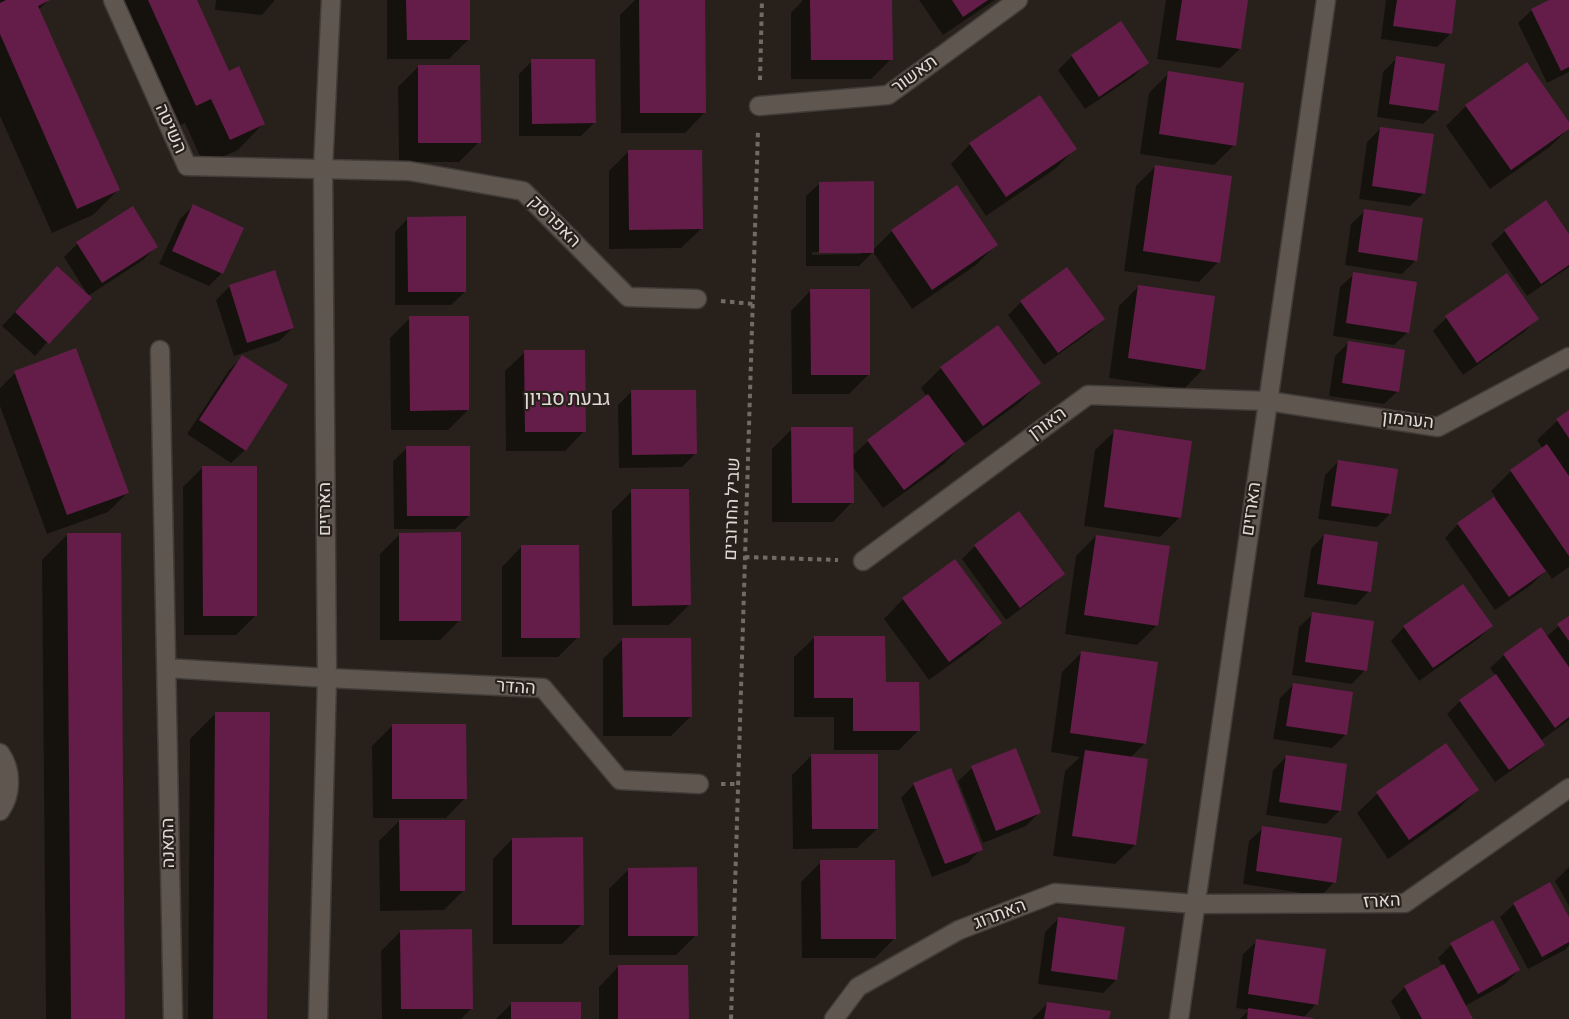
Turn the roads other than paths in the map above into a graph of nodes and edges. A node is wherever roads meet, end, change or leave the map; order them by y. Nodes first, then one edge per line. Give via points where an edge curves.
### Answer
1 (113, 0) edge
2 (331, 0) edge
3 (1018, 0) edge
4 (1326, 0) edge
5 (759, 106) road end
6 (323, 169) junction
7 (697, 299) road end
8 (160, 350) dead end
9 (1569, 357) edge
10 (1268, 400) junction
11 (863, 561) road end
12 (166, 668) junction
13 (327, 678) junction
14 (0, 753) edge
15 (699, 784) dead end
16 (1569, 788) edge
17 (0, 811) edge
18 (1195, 904) junction
19 (173, 1019) edge
20 (318, 1019) edge
21 (834, 1019) edge
22 (1179, 1019) edge

1 - 6 street, השיטה via 187,166
2 - 6 street, הארזים
3 - 5 street, תאשור via 888,95
4 - 10 street, הארזים
6 - 7 street, האפרסק via 409,171 523,191 628,297
6 - 13 street, הארזים
8 - 12 street, התאנה
9 - 10 street, הערמון via 1438,427
10 - 11 street, האורן via 1088,395
10 - 18 street, הארזים
12 - 13 street
12 - 19 street, התאנה
13 - 15 street, ההדר via 543,688 620,780
13 - 20 street, הארזים
14 - 17 street via 9,774 9,789
16 - 18 street, הארז via 1405,903
18 - 21 street, האתרוג via 1055,893 959,930 858,987
18 - 22 street, הארזים

